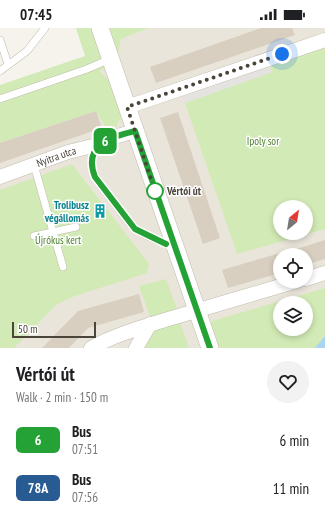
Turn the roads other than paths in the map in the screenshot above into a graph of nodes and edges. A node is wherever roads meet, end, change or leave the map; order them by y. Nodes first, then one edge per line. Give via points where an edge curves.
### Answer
1 (45, 28) edge
2 (100, 28) edge
3 (0, 40) edge
4 (325, 40) edge
5 (110, 59) junction
6 (8, 64) junction
7 (0, 71) edge
8 (0, 99) edge
9 (127, 107) junction
10 (135, 131) junction
11 (101, 144) junction
12 (34, 165) junction
13 (0, 177) edge
14 (76, 227) dead end
15 (54, 232) junction
16 (34, 236) dead end
17 (175, 248) junction
18 (63, 267) dead end
19 (325, 273) edge
20 (313, 276) edge
21 (273, 288) edge
22 (197, 310) junction
23 (150, 324) junction
24 (91, 348) edge
25 (136, 348) edge
26 (210, 348) edge

1 - 6 lane via 27,51
2 - 5 street
3 - 6 lane
4 - 9 street
5 - 8 lane
5 - 9 street
6 - 7 lane
9 - 10 street
10 - 11 street, Nyitra utca via 107,139
10 - 17 street
11 - 12 street, Nyitra utca via 74,150
11 - 17 lane via 92,162 93,173 99,184 135,229
12 - 13 street, Nyitra utca
12 - 15 lane
14 - 15 lane
15 - 16 lane
15 - 18 lane
17 - 22 street
19 - 20 street
21 - 22 street
22 - 23 street
22 - 26 street
23 - 24 street via 105,340
23 - 25 street

